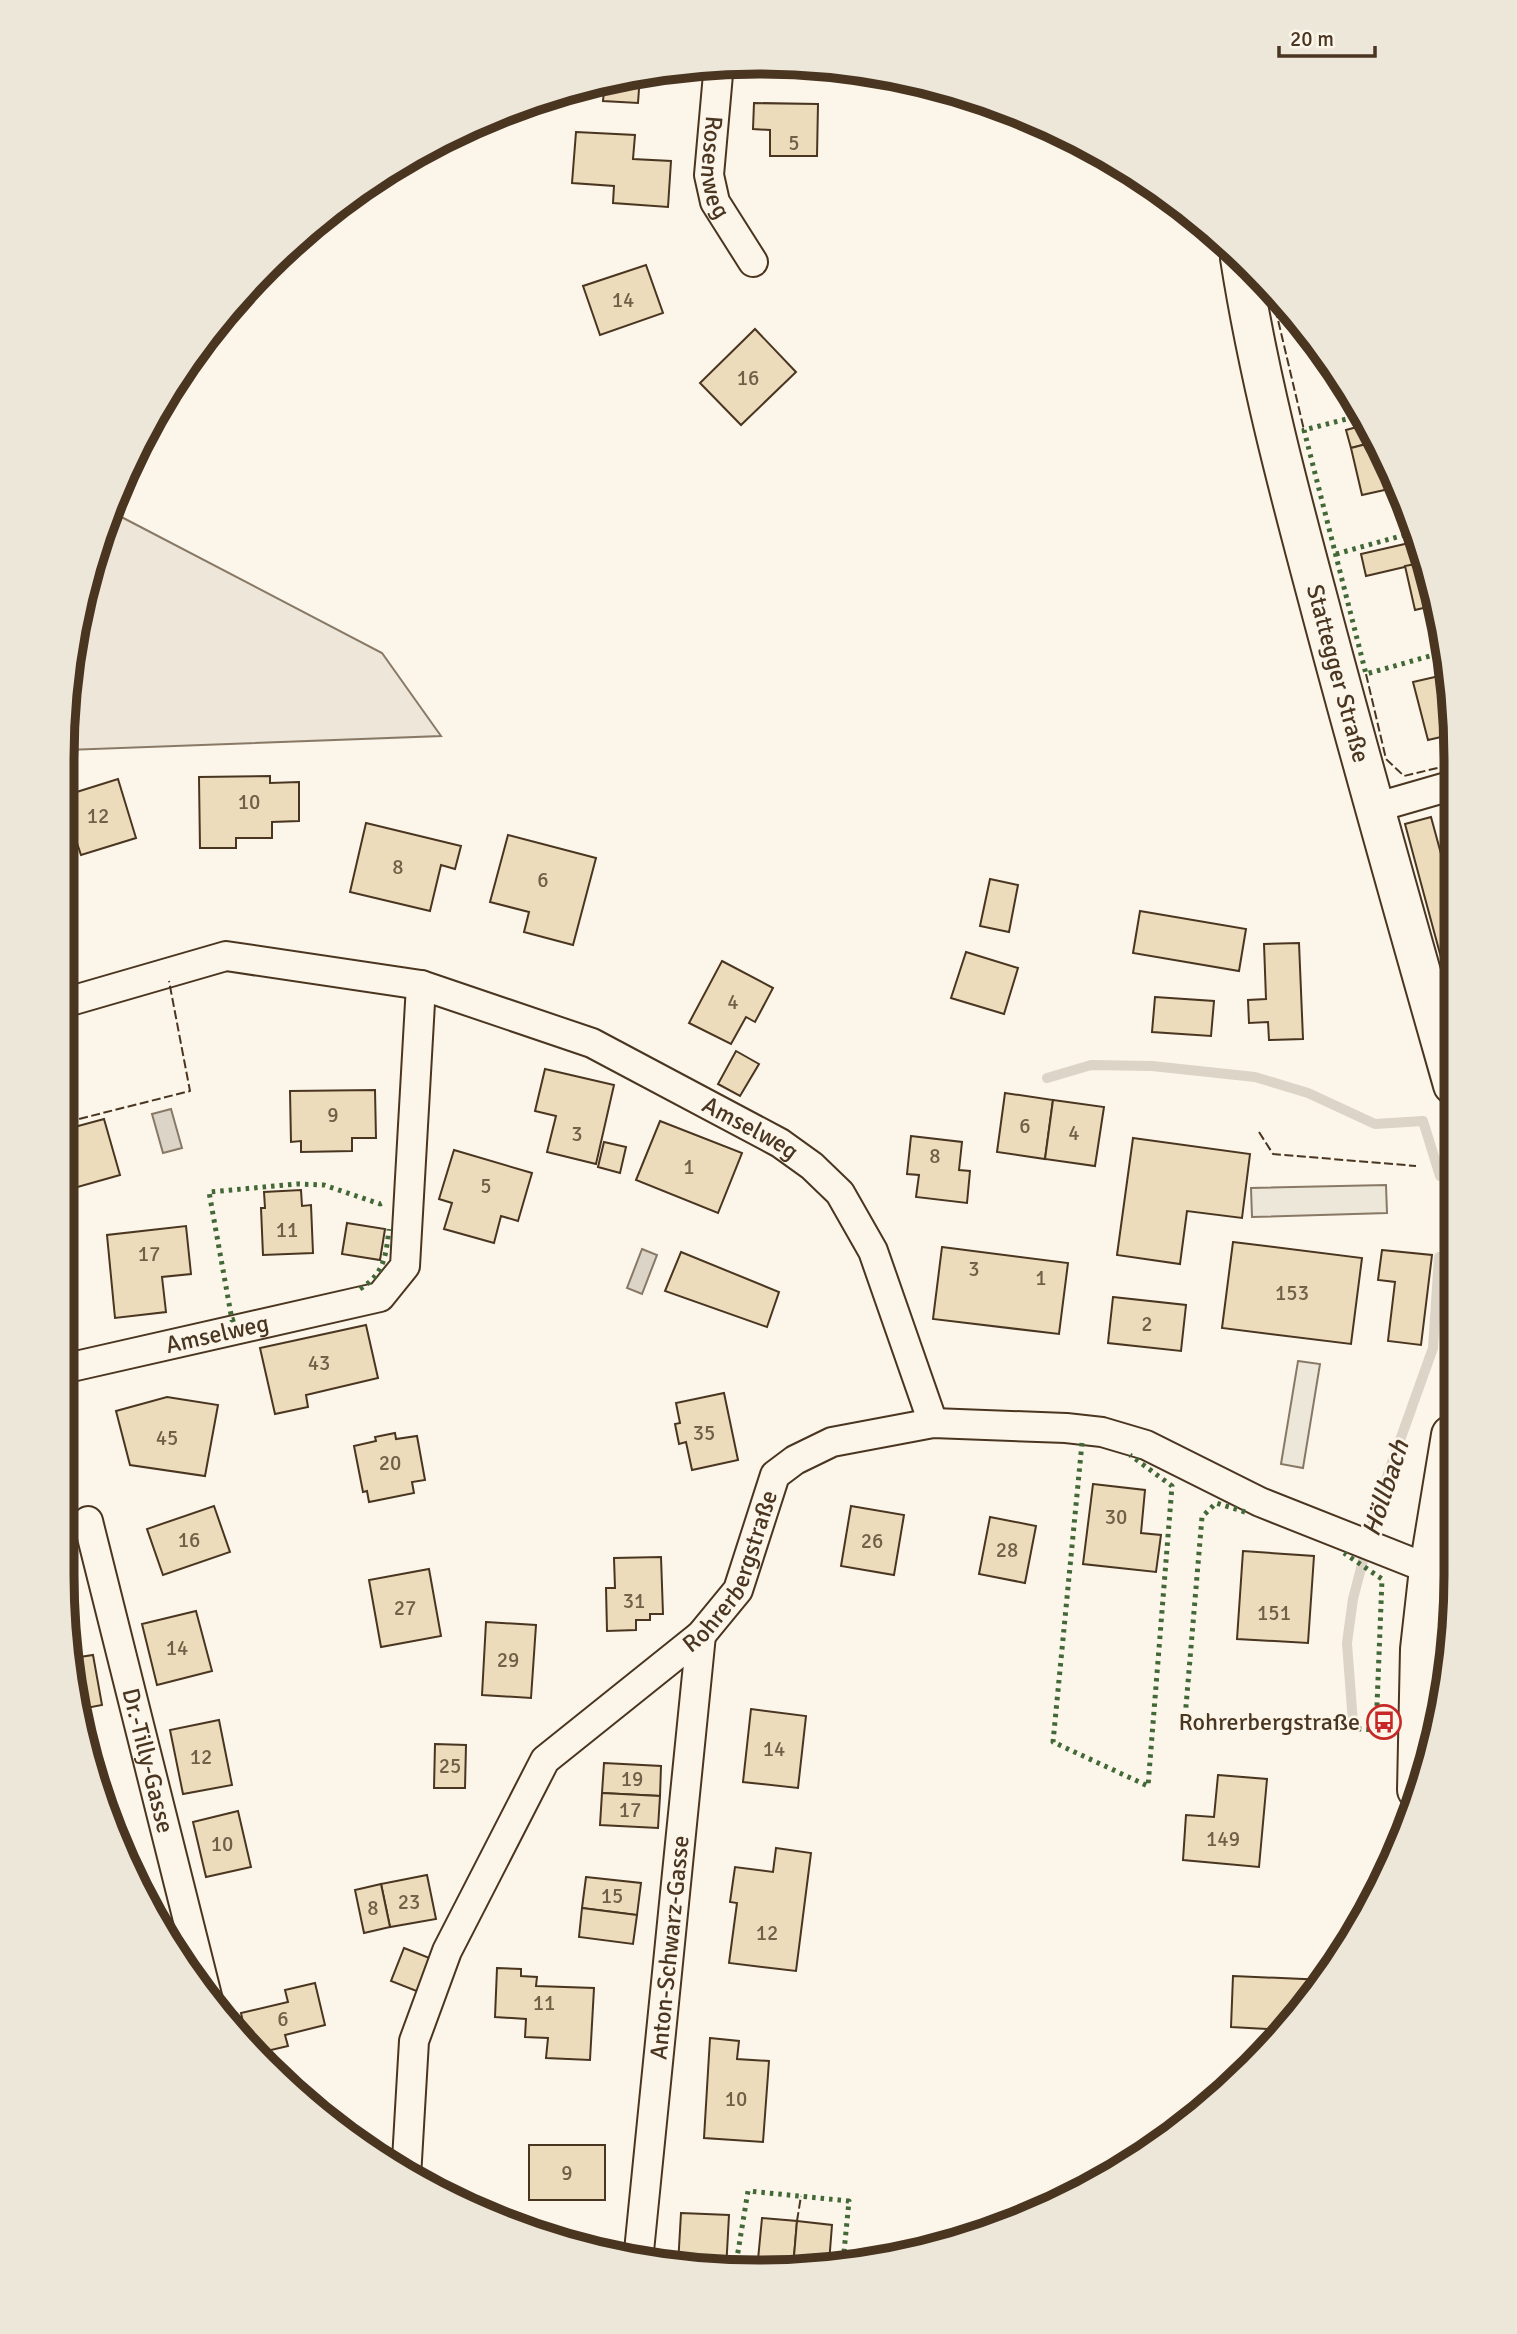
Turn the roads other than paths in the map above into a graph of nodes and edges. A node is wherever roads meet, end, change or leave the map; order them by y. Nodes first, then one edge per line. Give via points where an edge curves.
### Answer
1 (718, 75) edge
2 (753, 262) dead end
3 (1249, 281) edge
4 (1444, 788) edge
5 (1374, 808) junction
6 (421, 985) junction
7 (74, 1000) edge
8 (1444, 1055) edge
9 (74, 1366) edge
10 (933, 1423) junction
11 (1444, 1478) edge
12 (88, 1521) dead end
13 (1429, 1569) junction
14 (701, 1635) junction
15 (1418, 1761) edge
16 (201, 1974) edge
17 (408, 2164) edge
18 (639, 2250) edge

1 - 2 street, Rosenweg via 709,175 715,202
3 - 5 main road, Stattegger Straße via 1265,383 1297,521
4 - 5 street
5 - 8 main road, Stattegger Straße
6 - 7 street, Amselweg via 226,956
6 - 9 street, Amselweg via 405,1266 380,1297
6 - 10 street, Amselweg via 592,1043 780,1143 812,1166 840,1193 873,1251
10 - 13 street, Rohrerbergstraße via 1102,1432 1146,1445 1260,1502
10 - 14 street, Rohrerbergstraße via 832,1442 775,1475 738,1590
11 - 13 main road
12 - 16 street, Dr.-Tilly-Gasse
13 - 15 main road via 1420,1649
14 - 17 street, Rohrerbergstraße via 545,1760 447,1951 414,2041
14 - 18 street, Anton-Schwarz-Gasse

